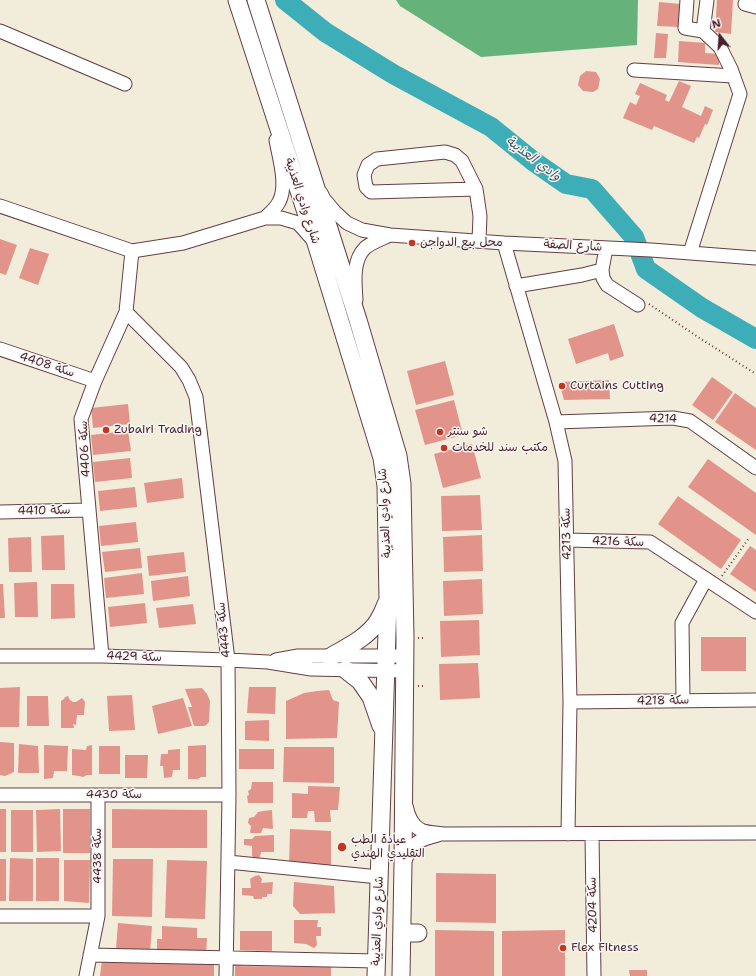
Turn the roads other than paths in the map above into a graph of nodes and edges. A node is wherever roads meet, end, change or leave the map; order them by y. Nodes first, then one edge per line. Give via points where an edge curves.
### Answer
1 (237, 0) edge
2 (256, 0) edge
3 (687, 0) edge
4 (707, 0) edge
5 (0, 30) edge
6 (703, 31) junction
7 (634, 70) dead end
8 (733, 76) junction
9 (125, 84) dead end
10 (271, 107) junction
11 (314, 181) junction
12 (476, 190) junction
13 (0, 206) edge
14 (265, 218) junction
15 (390, 235) junction
16 (480, 241) junction
17 (316, 243) junction
18 (504, 243) junction
19 (612, 248) junction
20 (132, 251) junction
21 (690, 253) junction
22 (756, 258) edge
23 (602, 270) junction
24 (516, 286) junction
25 (638, 305) road end
26 (126, 312) junction
27 (358, 320) junction
28 (0, 349) edge
29 (95, 381) junction
30 (556, 422) junction
31 (756, 468) edge
32 (89, 510) junction
33 (0, 512) edge
34 (567, 540) junction
35 (711, 582) junction
36 (388, 600) junction
37 (756, 612) edge
38 (0, 656) edge
39 (102, 656) junction
40 (330, 656) junction
41 (228, 660) junction
42 (268, 662) junction
43 (386, 664) junction
44 (405, 664) junction
45 (346, 670) junction
46 (683, 700) junction
47 (756, 700) edge
48 (570, 702) junction
49 (384, 735) junction
50 (0, 795) edge
51 (98, 795) junction
52 (229, 796) junction
53 (404, 798) junction
54 (756, 833) edge
55 (444, 834) junction
56 (568, 834) junction
57 (592, 834) junction
58 (228, 862) junction
59 (403, 864) junction
60 (379, 877) junction
61 (0, 916) edge
62 (98, 916) junction
63 (90, 955) junction
64 (227, 958) junction
65 (377, 968) edge
66 (86, 976) edge
67 (226, 976) edge
68 (401, 976) edge
69 (594, 976) edge

1 - 10 main road, شارع وادي العذيبة
2 - 11 main road, شارع وادي العذيبة
3 - 6 street via 685,28
4 - 6 street
5 - 9 street
6 - 8 street via 720,47
7 - 8 street
8 - 21 street via 740,94
10 - 14 street via 283,188 279,201
10 - 17 main road, شارع وادي العذيبة
11 - 15 street, شارع الصفة via 324,199 347,223 362,230
11 - 27 main road, شارع وادي العذيبة
12 - 12 street via 462,161 455,155 445,152 377,158 368,165 364,174 366,187 371,192
12 - 16 street
13 - 20 street
14 - 17 street via 281,218 298,223
14 - 20 street via 183,243
15 - 16 street, شارع الصفة
15 - 27 street, شارع الصفة via 369,245 358,257 355,285
16 - 18 street, شارع الصفة
17 - 36 main road, شارع وادي العذيبة via 382,458 386,486
18 - 19 street, شارع الصفة
18 - 24 street, سكة 4213
19 - 21 street, شارع الصفة
19 - 23 street
20 - 26 street, سكة 4406
21 - 22 street, شارع الصفة
23 - 24 street
23 - 25 street via 607,285
24 - 30 street, سكة 4213
26 - 29 street, سكة 4406
26 - 41 street, سكة 4443 via 181,367 196,397
27 - 44 main road, شارع وادي العذيبة via 398,456 402,484
28 - 29 street, سكة 4408
29 - 32 street, سكة 4406 via 81,419
30 - 31 street, 4214 via 673,418 690,422
30 - 34 street, سكة 4213 via 565,460
32 - 33 street, سكة 4410
32 - 39 street, سكة 4406
34 - 35 street, سكة 4216 via 650,542
34 - 48 street, سكة 4213
35 - 37 street, سكة 4216
35 - 46 street via 682,623
36 - 40 main road via 378,621 366,635
36 - 43 main road, شارع وادي العذيبة
38 - 39 street, سكة 4429
39 - 41 street, سكة 4429
40 - 42 street, سكة 4429 via 298,656
40 - 43 street, سكة 4429
41 - 42 street, سكة 4429
41 - 52 street, سكة 4443
42 - 45 street, سكة 4429 via 311,669
43 - 44 street, سكة 4429
43 - 45 street, سكة 4429
43 - 49 main road, شارع وادي العذيبة
44 - 53 main road, شارع وادي العذيبة
45 - 49 main road via 360,681 371,697
46 - 47 street, سكة 4218
46 - 48 street, سكة 4218
48 - 56 street, سكة 4213
49 - 60 main road, شارع وادي العذيبة
50 - 51 street, سكة 4430
51 - 52 street, سكة 4430
51 - 62 street, سكة 4438
52 - 58 street, سكة 4443
53 - 55 street via 413,824 422,830
53 - 59 main road, شارع وادي العذيبة
54 - 57 street
55 - 56 street
55 - 59 street via 416,843
56 - 57 street
57 - 69 street, سكة 4204
58 - 60 street
58 - 64 street, سكة 4443
59 - 68 main road, شارع وادي العذيبة via 410,933
60 - 65 main road, شارع وادي العذيبة
61 - 62 street
62 - 63 street, سكة 4438
63 - 64 street
63 - 66 street, سكة 4438
64 - 65 street
64 - 67 street, سكة 4443

